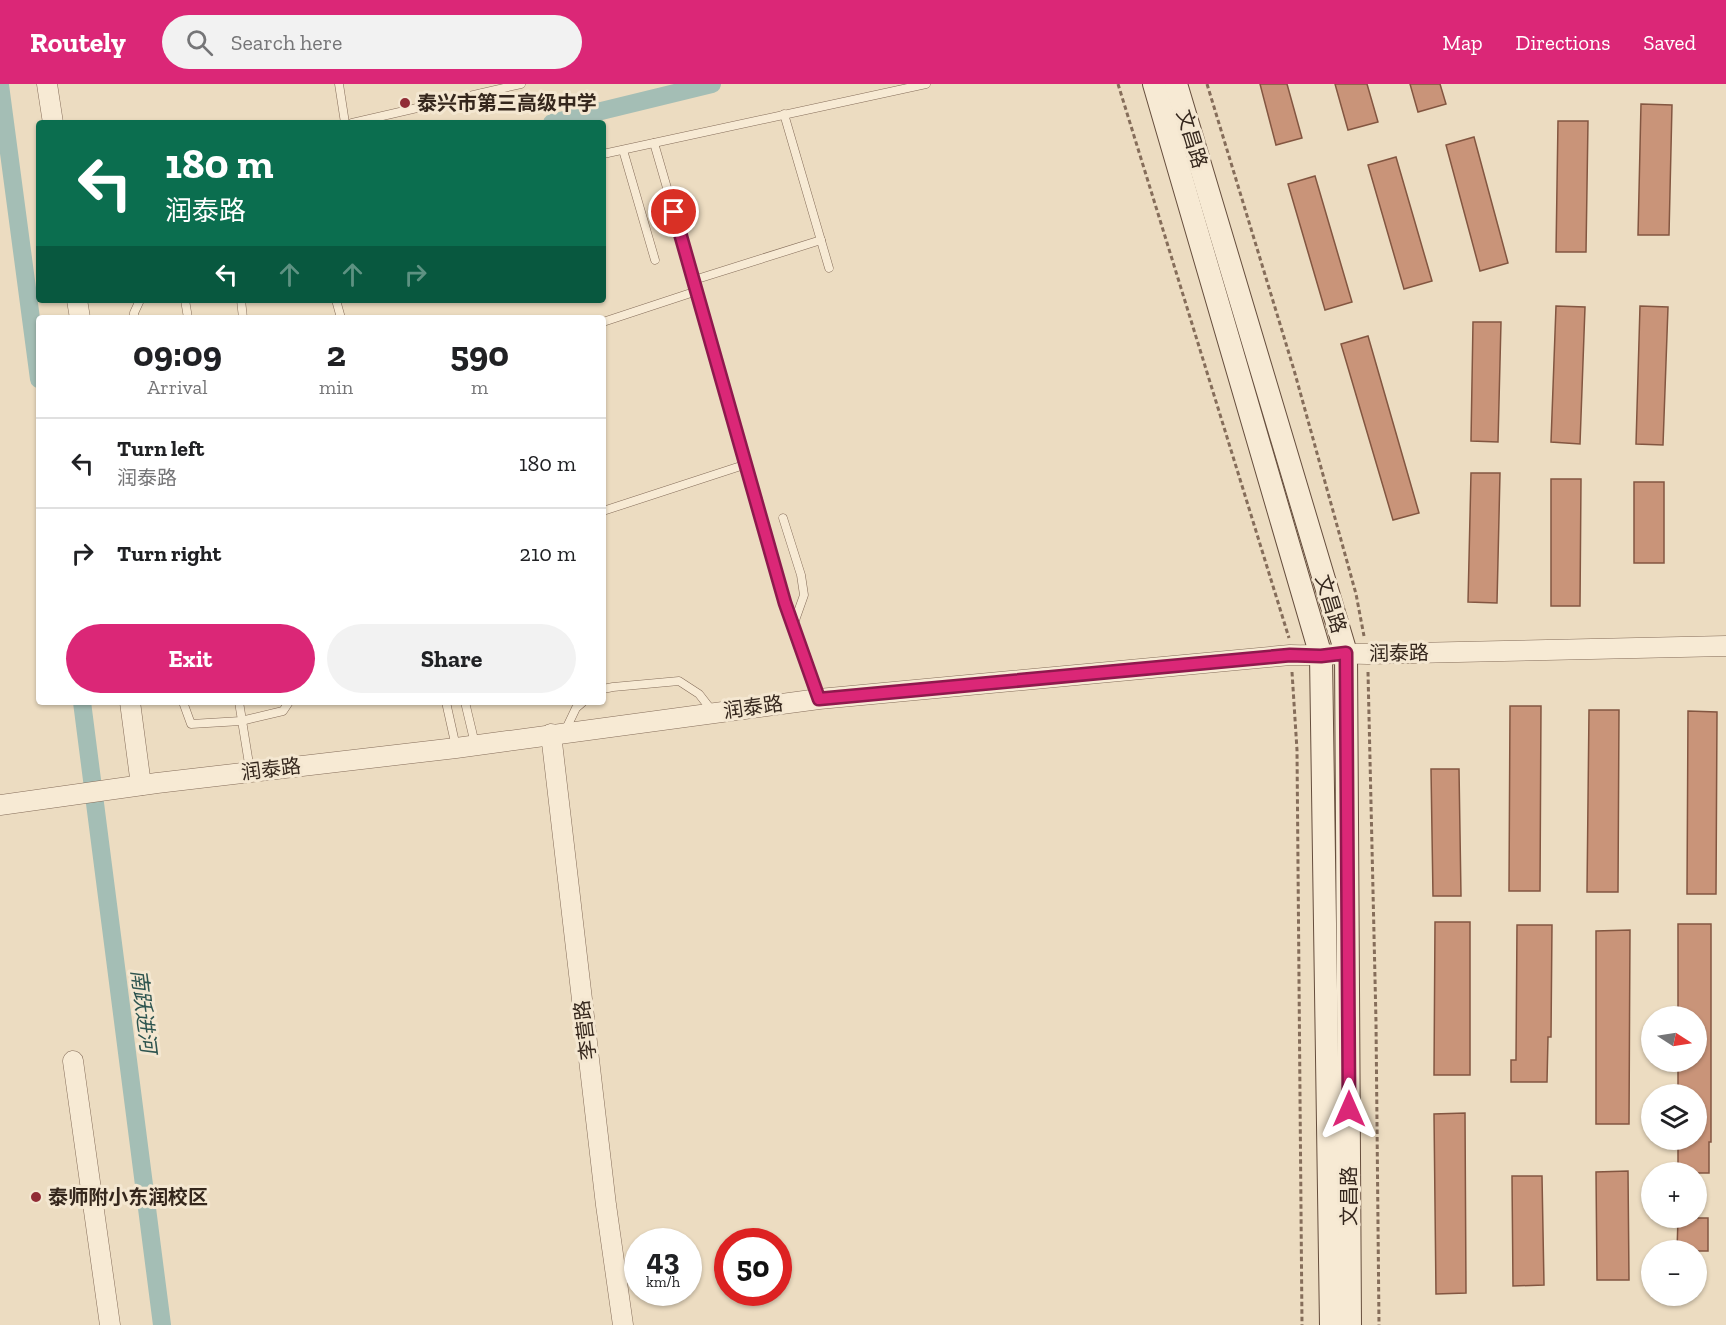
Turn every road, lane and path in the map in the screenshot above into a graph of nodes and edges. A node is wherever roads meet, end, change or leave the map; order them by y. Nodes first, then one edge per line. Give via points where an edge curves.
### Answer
1 (47, 84) edge
2 (339, 84) edge
3 (521, 84) edge
4 (926, 84) edge
5 (1119, 84) edge
6 (1154, 84) edge
7 (1176, 84) edge
8 (784, 114) junction
9 (53, 120) edge
10 (345, 120) edge
11 (365, 120) edge
12 (654, 143) junction
13 (623, 150) junction
14 (606, 153) edge
15 (821, 240) junction
16 (655, 260) dead end
17 (829, 268) dead end
18 (694, 280) junction
19 (697, 291) junction
20 (606, 321) edge
21 (747, 464) junction
22 (606, 510) edge
23 (783, 518) dead end
24 (793, 626) junction
25 (1724, 646) edge
26 (1346, 653) junction
27 (1290, 655) junction
28 (1321, 656) junction
29 (606, 688) edge
30 (819, 699) junction
31 (130, 705) edge
32 (184, 705) edge
33 (239, 705) edge
34 (287, 705) edge
35 (447, 705) edge
36 (465, 705) edge
37 (580, 705) edge
38 (713, 713) junction
39 (241, 721) junction
40 (558, 734) junction
41 (466, 747) junction
42 (250, 772) junction
43 (141, 785) junction
44 (0, 805) edge
45 (74, 1060) dead end
46 (110, 1325) edge
47 (623, 1325) edge
48 (1302, 1325) edge
49 (1331, 1325) edge
50 (1350, 1325) edge

1 - 9 street
2 - 10 lane
3 - 11 lane
4 - 8 lane
5 - 27 path via 1289,634
6 - 28 main road, 文昌路
7 - 26 main road, 文昌路
8 - 12 lane
8 - 15 lane
12 - 13 lane
12 - 18 lane
13 - 14 lane
13 - 16 lane
15 - 17 lane
15 - 18 lane
18 - 19 lane
19 - 20 lane
19 - 21 lane
21 - 22 lane
21 - 24 lane
23 - 24 lane via 804,595
24 - 30 lane
25 - 26 street, 润泰路
26 - 28 street, 润泰路
26 - 50 main road, 文昌路
27 - 28 street, 润泰路
27 - 30 street, 润泰路
27 - 48 path via 1297,750
28 - 49 main road, 文昌路
29 - 38 lane via 679,681 699,694
30 - 38 street, 润泰路
31 - 43 street
32 - 39 lane via 191,724
33 - 39 lane
34 - 39 lane via 283,711
35 - 41 lane
36 - 41 lane
37 - 40 lane
38 - 40 street, 润泰路
39 - 42 lane
40 - 41 street, 润泰路
40 - 47 street, 李营路 via 606,1205
41 - 42 street, 润泰路
42 - 43 street, 润泰路
43 - 44 street, 润泰路
45 - 46 street

